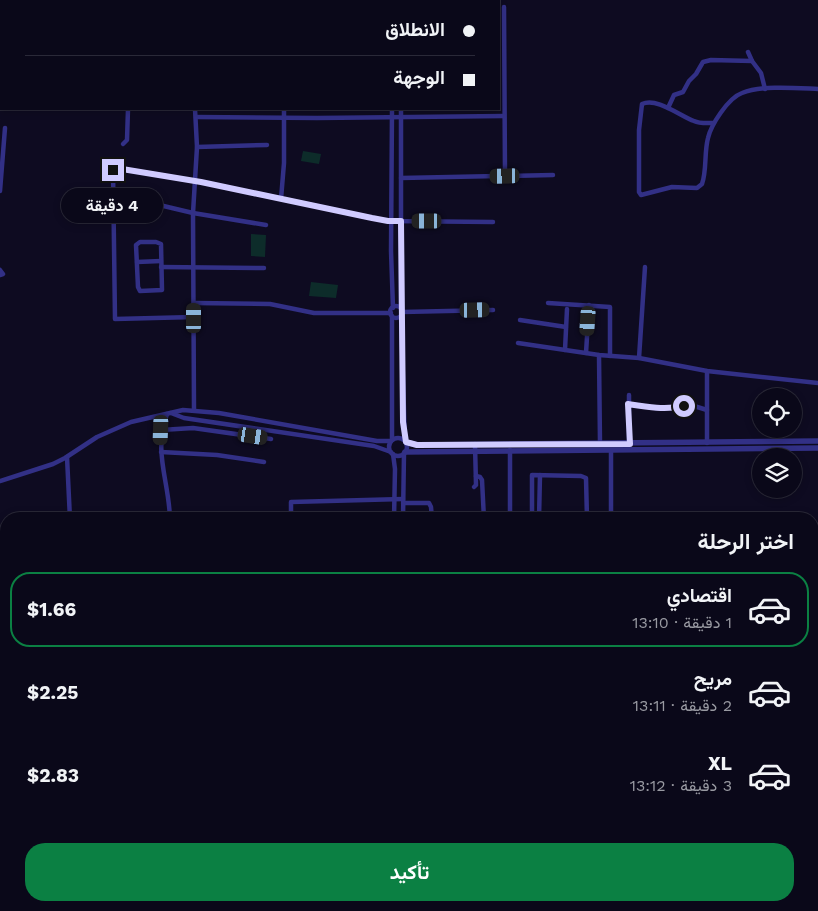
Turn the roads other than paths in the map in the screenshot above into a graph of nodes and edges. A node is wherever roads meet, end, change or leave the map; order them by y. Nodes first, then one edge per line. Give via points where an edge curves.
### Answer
1 (504, 7) dead end
2 (748, 52) dead end
3 (501, 58) edge
4 (752, 61) junction
5 (765, 89) junction
6 (818, 89) edge
7 (668, 108) junction
8 (128, 110) edge
9 (195, 110) edge
10 (284, 110) edge
11 (392, 110) edge
12 (400, 110) edge
13 (504, 116) junction
14 (196, 117) junction
15 (392, 117) junction
16 (401, 117) junction
17 (284, 118) junction
18 (714, 123) junction
19 (5, 128) dead end
20 (123, 144) dead end
21 (267, 145) dead end
22 (197, 147) junction
23 (553, 175) dead end
24 (505, 176) junction
25 (401, 178) junction
26 (194, 182) junction
27 (0, 191) edge
28 (114, 194) junction
29 (281, 199) junction
30 (193, 214) junction
31 (390, 221) junction
32 (401, 221) junction
33 (493, 222) dead end
34 (266, 225) dead end
35 (161, 261) junction
36 (137, 262) junction
37 (161, 267) junction
38 (193, 267) junction
39 (645, 267) dead end
40 (264, 268) dead end
41 (194, 303) junction
42 (548, 303) dead end
43 (589, 305) junction
44 (567, 309) dead end
45 (493, 310) dead end
46 (392, 312) junction
47 (401, 312) junction
48 (194, 318) junction
49 (520, 320) dead end
50 (566, 327) junction
51 (518, 343) dead end
52 (564, 350) junction
53 (586, 353) junction
54 (599, 355) junction
55 (610, 356) junction
56 (639, 358) junction
57 (707, 371) junction
58 (818, 383) edge
59 (629, 396) dead end
60 (628, 404) junction
61 (194, 410) junction
62 (707, 410) junction
63 (169, 414) junction
64 (161, 430) junction
65 (271, 439) dead end
66 (392, 440) junction
67 (818, 441) edge
68 (405, 442) junction
69 (707, 443) junction
70 (475, 444) junction
71 (600, 444) junction
72 (630, 444) junction
73 (746, 445) junction
74 (697, 446) junction
75 (509, 447) junction
76 (818, 448) edge
77 (611, 450) junction
78 (161, 452) junction
79 (405, 452) junction
80 (475, 452) junction
81 (392, 453) junction
82 (67, 456) junction
83 (264, 462) dead end
84 (476, 476) junction
85 (540, 476) junction
86 (0, 481) edge
87 (474, 487) dead end
88 (394, 499) junction
89 (403, 501) junction
90 (70, 512) edge
91 (170, 512) edge
92 (291, 512) edge
93 (394, 512) edge
94 (403, 512) edge
95 (431, 512) edge
96 (484, 512) edge
97 (510, 512) edge
98 (532, 512) edge
99 (539, 512) edge
100 (587, 512) edge
101 (611, 512) edge

1 - 3 street
2 - 4 street
3 - 13 street
4 - 5 street via 761,73
4 - 7 street via 703,62 683,92 672,98
5 - 6 street
5 - 18 street via 740,94
7 - 18 street via 694,122
7 - 18 street via 647,102 641,105 639,192 642,196 670,187 696,188 702,184 706,146
8 - 20 street via 127,140
9 - 14 street
10 - 17 street
11 - 15 street
12 - 16 street
13 - 16 street
13 - 24 street
14 - 17 street
14 - 22 street
15 - 16 street
15 - 17 street
15 - 31 street
16 - 25 street
17 - 29 street
19 - 27 street
21 - 22 street
22 - 26 street
23 - 24 street
24 - 25 street
25 - 32 street
26 - 28 street via 116,168 113,170
26 - 29 street
26 - 30 street
28 - 30 street
28 - 48 street via 115,319
29 - 31 street
30 - 34 street
30 - 38 street
31 - 32 street
31 - 46 street
32 - 33 street
32 - 47 street
35 - 36 street
35 - 36 street via 161,244 140,242 136,245
35 - 37 street
36 - 37 street via 140,291 162,290
37 - 38 street
38 - 40 street
38 - 41 street
39 - 56 street
41 - 46 street via 270,304 314,312
41 - 48 street
42 - 43 street
43 - 53 street
43 - 55 street via 610,307
44 - 50 street
45 - 47 street
46 - 47 street via 396,318
46 - 47 street via 398,306
46 - 66 street
47 - 68 street
48 - 61 street
49 - 50 street
50 - 52 street
51 - 52 street
52 - 53 street
53 - 54 street
54 - 55 street
54 - 71 street
55 - 56 street
56 - 57 street
57 - 58 street
57 - 62 street
59 - 60 street
60 - 62 street via 656,408 694,406
60 - 72 street
61 - 63 street
61 - 66 street via 377,441
62 - 69 street
63 - 64 street
63 - 81 street via 374,446
63 - 82 street via 121,426
64 - 65 street via 201,429
64 - 78 street
66 - 68 street via 400,438
66 - 81 street via 389,447
67 - 73 street
68 - 70 street via 417,445
68 - 79 street
69 - 73 street
69 - 74 street
70 - 75 street
70 - 80 street
71 - 72 street
71 - 75 street
72 - 74 street
73 - 74 street
73 - 76 street
74 - 77 street
75 - 77 street
75 - 80 street
75 - 97 street
77 - 101 street
78 - 83 street
78 - 91 street
79 - 80 street
79 - 81 street via 399,456
79 - 89 street
80 - 84 street
81 - 88 street
82 - 86 street via 53,464
82 - 90 street
84 - 87 street
84 - 96 street via 482,480
85 - 98 street via 532,475
85 - 99 street
85 - 100 street via 586,478
88 - 89 street
88 - 92 street via 291,502
88 - 93 street
89 - 94 street
89 - 95 street via 429,503

